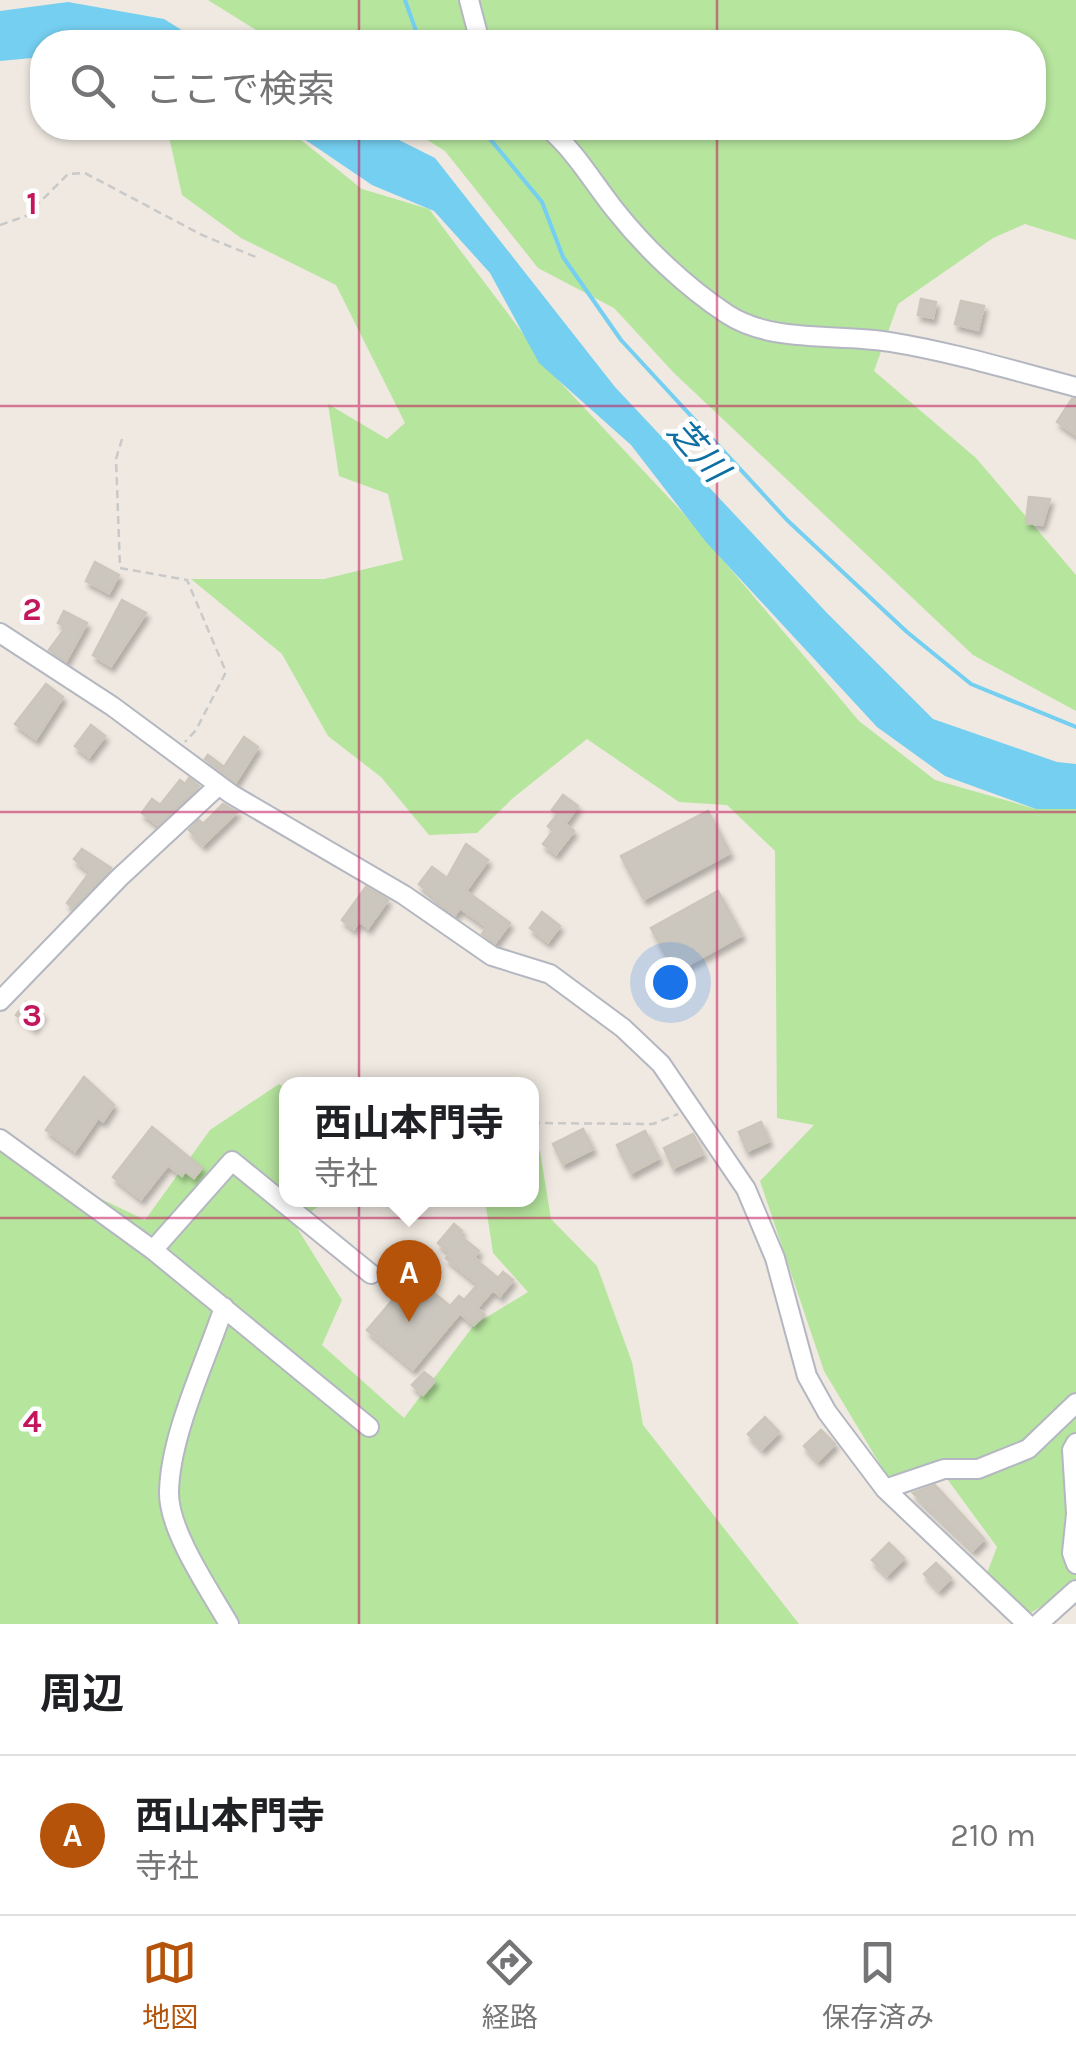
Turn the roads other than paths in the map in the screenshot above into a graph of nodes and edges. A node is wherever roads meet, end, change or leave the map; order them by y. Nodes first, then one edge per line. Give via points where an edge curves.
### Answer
1 (468, 0) edge
2 (477, 30) edge
3 (562, 140) edge
4 (1076, 387) edge
5 (0, 633) edge
6 (218, 786) junction
7 (0, 1001) edge
8 (0, 1139) edge
9 (279, 1199) edge
10 (289, 1207) edge
11 (153, 1250) junction
12 (371, 1274) dead end
13 (224, 1308) junction
14 (1076, 1403) edge
15 (369, 1428) dead end
16 (1076, 1443) edge
17 (885, 1490) junction
18 (1076, 1514) edge
19 (1076, 1564) edge
20 (1076, 1590) edge
21 (229, 1624) edge
22 (1028, 1624) edge
23 (1038, 1624) edge

1 - 2 street
3 - 4 street via 616,212 670,268 745,324 895,342
5 - 6 street
6 - 7 street
6 - 17 street via 404,895 492,956 550,974 662,1064 753,1206 775,1258 807,1376
8 - 11 street
9 - 11 street via 232,1161
10 - 12 street
11 - 13 street
13 - 15 street
13 - 21 street via 168,1494 193,1563
14 - 17 street via 1028,1449 978,1469 944,1470
16 - 18 street
17 - 22 street
18 - 19 street
20 - 23 street

